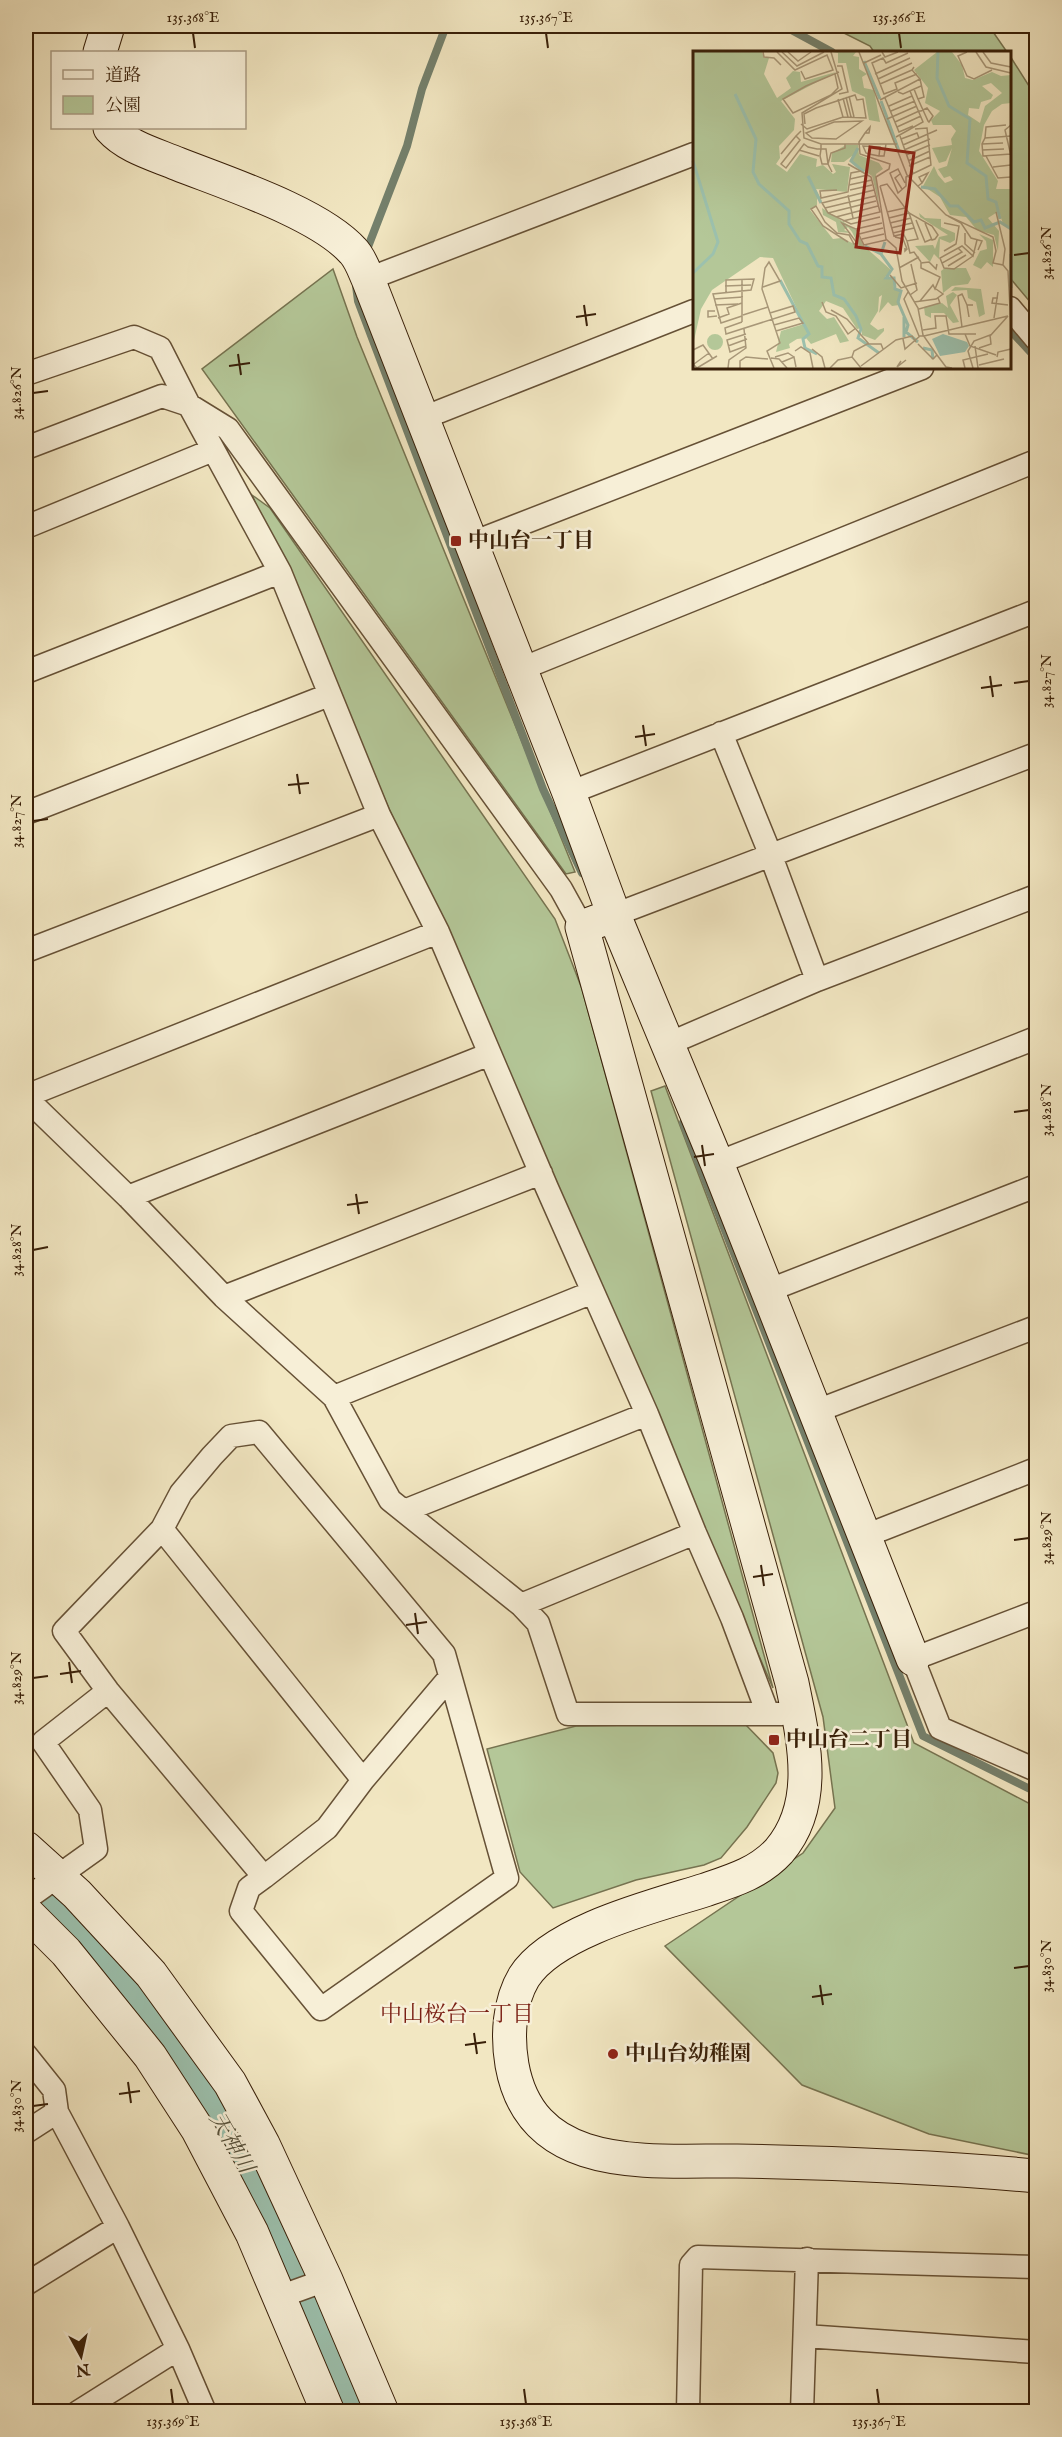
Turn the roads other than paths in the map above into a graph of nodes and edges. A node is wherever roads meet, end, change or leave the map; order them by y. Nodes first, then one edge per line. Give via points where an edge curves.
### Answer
1 (108, 26) edge
2 (100, 51) edge
3 (111, 129) edge
4 (693, 154) edge
5 (368, 279) junction
6 (693, 310) edge
7 (1011, 310) edge
8 (1023, 333) edge
9 (919, 369) edge
10 (26, 374) edge
11 (189, 405) junction
12 (423, 418) junction
13 (26, 448) edge
14 (213, 450) junction
15 (1036, 461) edge
16 (26, 527) edge
17 (472, 543) junction
18 (280, 572) junction
19 (1036, 611) edge
20 (521, 669) junction
21 (26, 672) edge
22 (328, 695) junction
23 (721, 733) junction
24 (1036, 754) edge
25 (569, 793) junction
26 (26, 813) edge
27 (379, 815) junction
28 (771, 856) junction
29 (1036, 896) edge
30 (614, 915) junction
31 (582, 927) junction
32 (438, 932) junction
33 (26, 951) edge
34 (817, 980) junction
35 (1036, 1038) edge
36 (668, 1044) junction
37 (490, 1054) junction
38 (26, 1097) edge
39 (717, 1163) junction
40 (541, 1173) junction
41 (1036, 1186) edge
42 (128, 1197) junction
43 (767, 1291) junction
44 (593, 1292) junction
45 (224, 1297) junction
46 (1036, 1327) edge
47 (334, 1396) junction
48 (814, 1412) junction
49 (647, 1414) junction
50 (1036, 1469) edge
51 (404, 1511) junction
52 (162, 1529) junction
53 (694, 1533) junction
54 (865, 1536) junction
55 (521, 1605) junction
56 (1036, 1612) edge
57 (913, 1659) junction
58 (450, 1677) junction
59 (108, 1691) junction
60 (783, 1714) junction
61 (1036, 1748) edge
62 (1012, 1758) junction
63 (1036, 1770) edge
64 (363, 1779) junction
65 (26, 1848) edge
66 (57, 1876) junction
67 (264, 1877) junction
68 (26, 1899) edge
69 (26, 1912) edge
70 (26, 2055) edge
71 (57, 2112) junction
72 (26, 2132) edge
73 (1036, 2176) edge
74 (118, 2227) junction
75 (807, 2259) junction
76 (1036, 2267) edge
77 (326, 2280) junction
78 (26, 2284) edge
79 (279, 2297) junction
80 (805, 2336) junction
81 (178, 2349) junction
82 (1036, 2352) edge
83 (78, 2412) edge
84 (205, 2412) edge
85 (328, 2412) edge
86 (382, 2412) edge
87 (688, 2412) edge
88 (802, 2412) edge

1 - 2 street
3 - 5 street via 142,150 325,228 354,252
4 - 5 street
5 - 12 street
6 - 12 street
7 - 8 street
9 - 17 street
10 - 11 street via 134,337 160,348
11 - 13 street via 162,396
11 - 14 street
11 - 31 street via 228,429 561,889
12 - 17 street
14 - 16 street
14 - 18 street
15 - 20 street
17 - 20 street
18 - 21 street
18 - 22 street
19 - 23 street
20 - 25 street
22 - 26 street
22 - 27 street
23 - 25 street
23 - 28 street
24 - 28 street
25 - 30 street
27 - 32 street
27 - 33 street
28 - 30 street
28 - 34 street
29 - 34 street
30 - 31 street
30 - 36 street
31 - 60 street via 792,1683
32 - 37 street
32 - 38 street
34 - 36 street
35 - 39 street
36 - 39 street
37 - 40 street
37 - 42 street
38 - 42 street
39 - 43 street
40 - 44 street
40 - 45 street
41 - 43 street
42 - 45 street
43 - 48 street
44 - 47 street
44 - 49 street
45 - 47 street
46 - 48 street
47 - 51 street via 390,1500
48 - 54 street
49 - 51 street
49 - 53 street
50 - 54 street
51 - 55 street
52 - 58 street via 181,1493 231,1436 259,1432 444,1654
52 - 59 street via 64,1631
52 - 64 street
53 - 55 street
53 - 60 street via 732,1618
54 - 57 street
55 - 60 street via 538,1623 568,1714
56 - 57 street
57 - 62 street via 940,1728
58 - 64 street
58 - 67 street via 507,1878 321,2009 241,1911 249,1888
59 - 66 street via 43,1742 90,1810 96,1849
59 - 67 street
60 - 73 street via 805,1747 806,1780 792,1833 756,1871 621,1917 573,1938 553,1948 525,1976 517,1993 509,2036 513,2073 526,2105 543,2126 569,2145 598,2156
61 - 62 street
62 - 63 street
64 - 67 street via 327,1828
65 - 66 street
66 - 68 street
66 - 77 street via 151,1974 230,2082 264,2144
69 - 79 street via 66,1952 150,2056 198,2130 252,2233
70 - 71 street via 54,2090
71 - 72 street
71 - 74 street
74 - 78 street
74 - 81 street
75 - 76 street
75 - 80 street
75 - 87 street via 698,2257 691,2265
77 - 79 street
77 - 86 street
79 - 85 street
80 - 82 street
80 - 88 street
81 - 83 street
81 - 84 street

